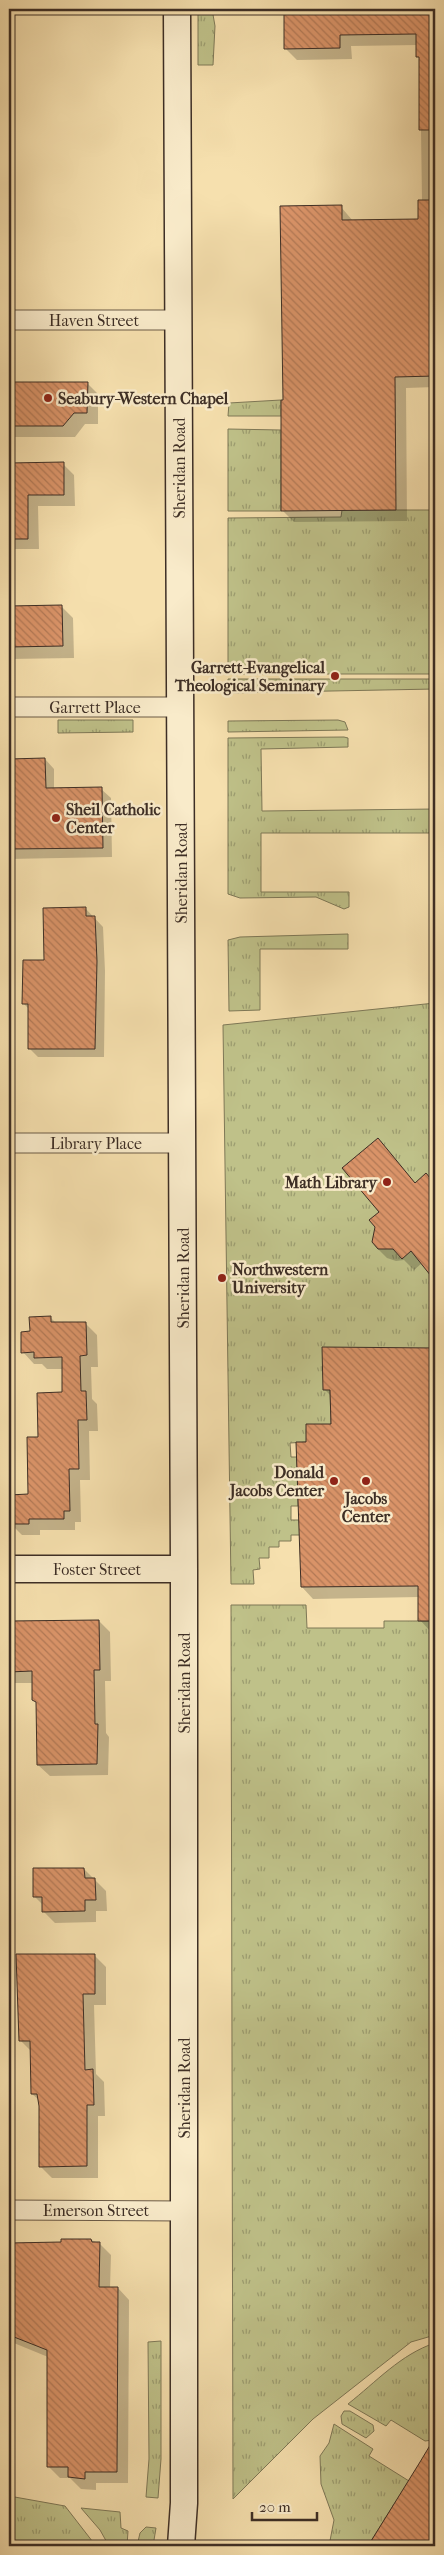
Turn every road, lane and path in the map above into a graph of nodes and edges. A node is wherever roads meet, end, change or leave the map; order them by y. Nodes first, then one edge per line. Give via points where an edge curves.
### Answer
1 (177, 9) edge
2 (9, 320) edge
3 (178, 320) junction
4 (9, 707) edge
5 (180, 707) junction
6 (9, 1143) edge
7 (182, 1143) junction
8 (9, 1569) edge
9 (184, 1569) junction
10 (9, 2210) edge
11 (184, 2211) junction
12 (182, 2546) edge

1 - 3 main road, Sheridan Road
2 - 3 street, Haven Street
3 - 5 main road, Sheridan Road
4 - 5 street, Garrett Place
5 - 7 main road, Sheridan Road
6 - 7 street, Library Place
7 - 9 main road, Sheridan Road
8 - 9 main road, Foster Street
9 - 11 main road, Sheridan Road
10 - 11 street, Emerson Street
11 - 12 main road, Sheridan Road

